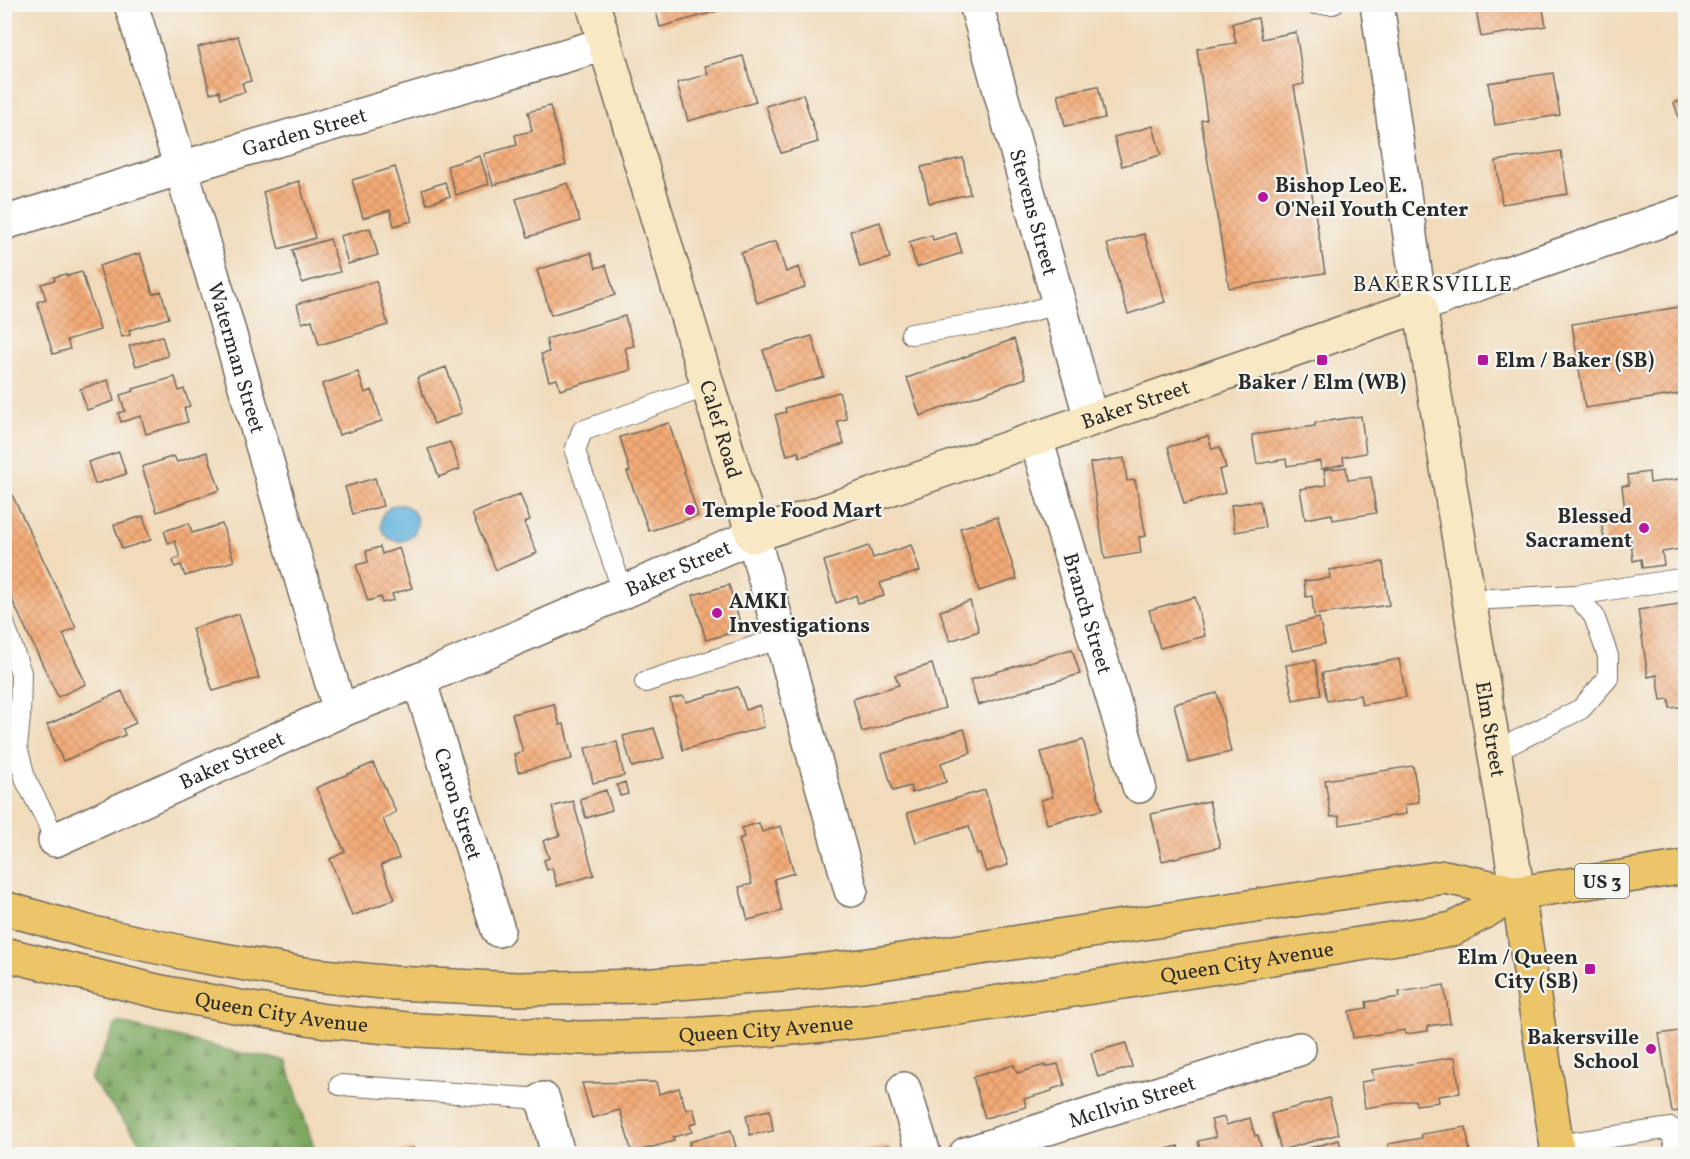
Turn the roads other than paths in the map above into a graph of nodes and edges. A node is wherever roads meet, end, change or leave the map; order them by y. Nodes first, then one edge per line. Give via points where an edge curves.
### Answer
1 (131, 4) edge
2 (593, 4) edge
3 (976, 4) edge
4 (1315, 4) edge
5 (1333, 4) edge
6 (1377, 4) edge
7 (605, 44) junction
8 (181, 168) junction
9 (1686, 212) edge
10 (4, 223) edge
11 (1059, 303) junction
12 (1420, 306) junction
13 (910, 334) dead end
14 (708, 386) junction
15 (1091, 419) junction
16 (1036, 439) junction
17 (753, 536) junction
18 (1686, 578) edge
19 (623, 592) junction
20 (1576, 595) junction
21 (1470, 600) junction
22 (4, 623) edge
23 (781, 638) junction
24 (419, 680) junction
25 (645, 682) dead end
26 (340, 711) junction
27 (1494, 752) junction
28 (1138, 786) dead end
29 (55, 840) joint
30 (1686, 867) edge
31 (850, 890) dead end
32 (1518, 894) junction
33 (4, 908) edge
34 (498, 930) dead end
35 (4, 954) edge
36 (1299, 1049) dead end
37 (340, 1085) dead end
38 (904, 1089) dead end
39 (543, 1100) joint
40 (1557, 1150) edge
41 (558, 1155) edge
42 (924, 1155) edge
43 (966, 1155) edge
44 (1676, 1155) edge

1 - 8 street, Waterman Street
2 - 7 main road, Calef Road
3 - 11 street, Stevens Street
4 - 5 lane
6 - 12 street
7 - 8 street, Garden Street
7 - 14 main road, Calef Road
8 - 10 street, Garden Street
8 - 26 street, Waterman Street
9 - 12 street
11 - 13 lane via 1002,320
11 - 15 street, Stevens Street
12 - 15 main road, Baker Street
12 - 21 main road, Elm Street
14 - 17 main road, Calef Road
14 - 19 lane via 582,431 575,451
15 - 16 main road, Baker Street
16 - 17 main road, Baker Street
16 - 28 street, Branch Street
17 - 19 street, Baker Street
17 - 23 street, Calef Road
18 - 20 lane
19 - 24 street, Baker Street
20 - 21 lane
20 - 27 lane via 1594,616 1608,657 1608,678 1581,709
21 - 27 main road, Elm Street
22 - 29 lane via 21,673 17,747 27,781
23 - 25 lane
23 - 31 street, Calef Road
24 - 26 street, Baker Street
24 - 34 street, Caron Street
26 - 29 street, Baker Street
27 - 32 main road, Elm Street
30 - 32 main road, Queen City Avenue / US 3
32 - 33 main road, Queen City Avenue via 1445,877 839,968 640,986 518,989 303,974 98,935
32 - 35 main road, Queen City Avenue via 1453,929 1442,931 866,1021 687,1035 529,1036 326,1021 161,992
32 - 40 main road, Elm Street
36 - 43 street, McIlvin Street
37 - 39 lane
38 - 42 street
39 - 41 street
40 - 44 lane via 1671,1128

